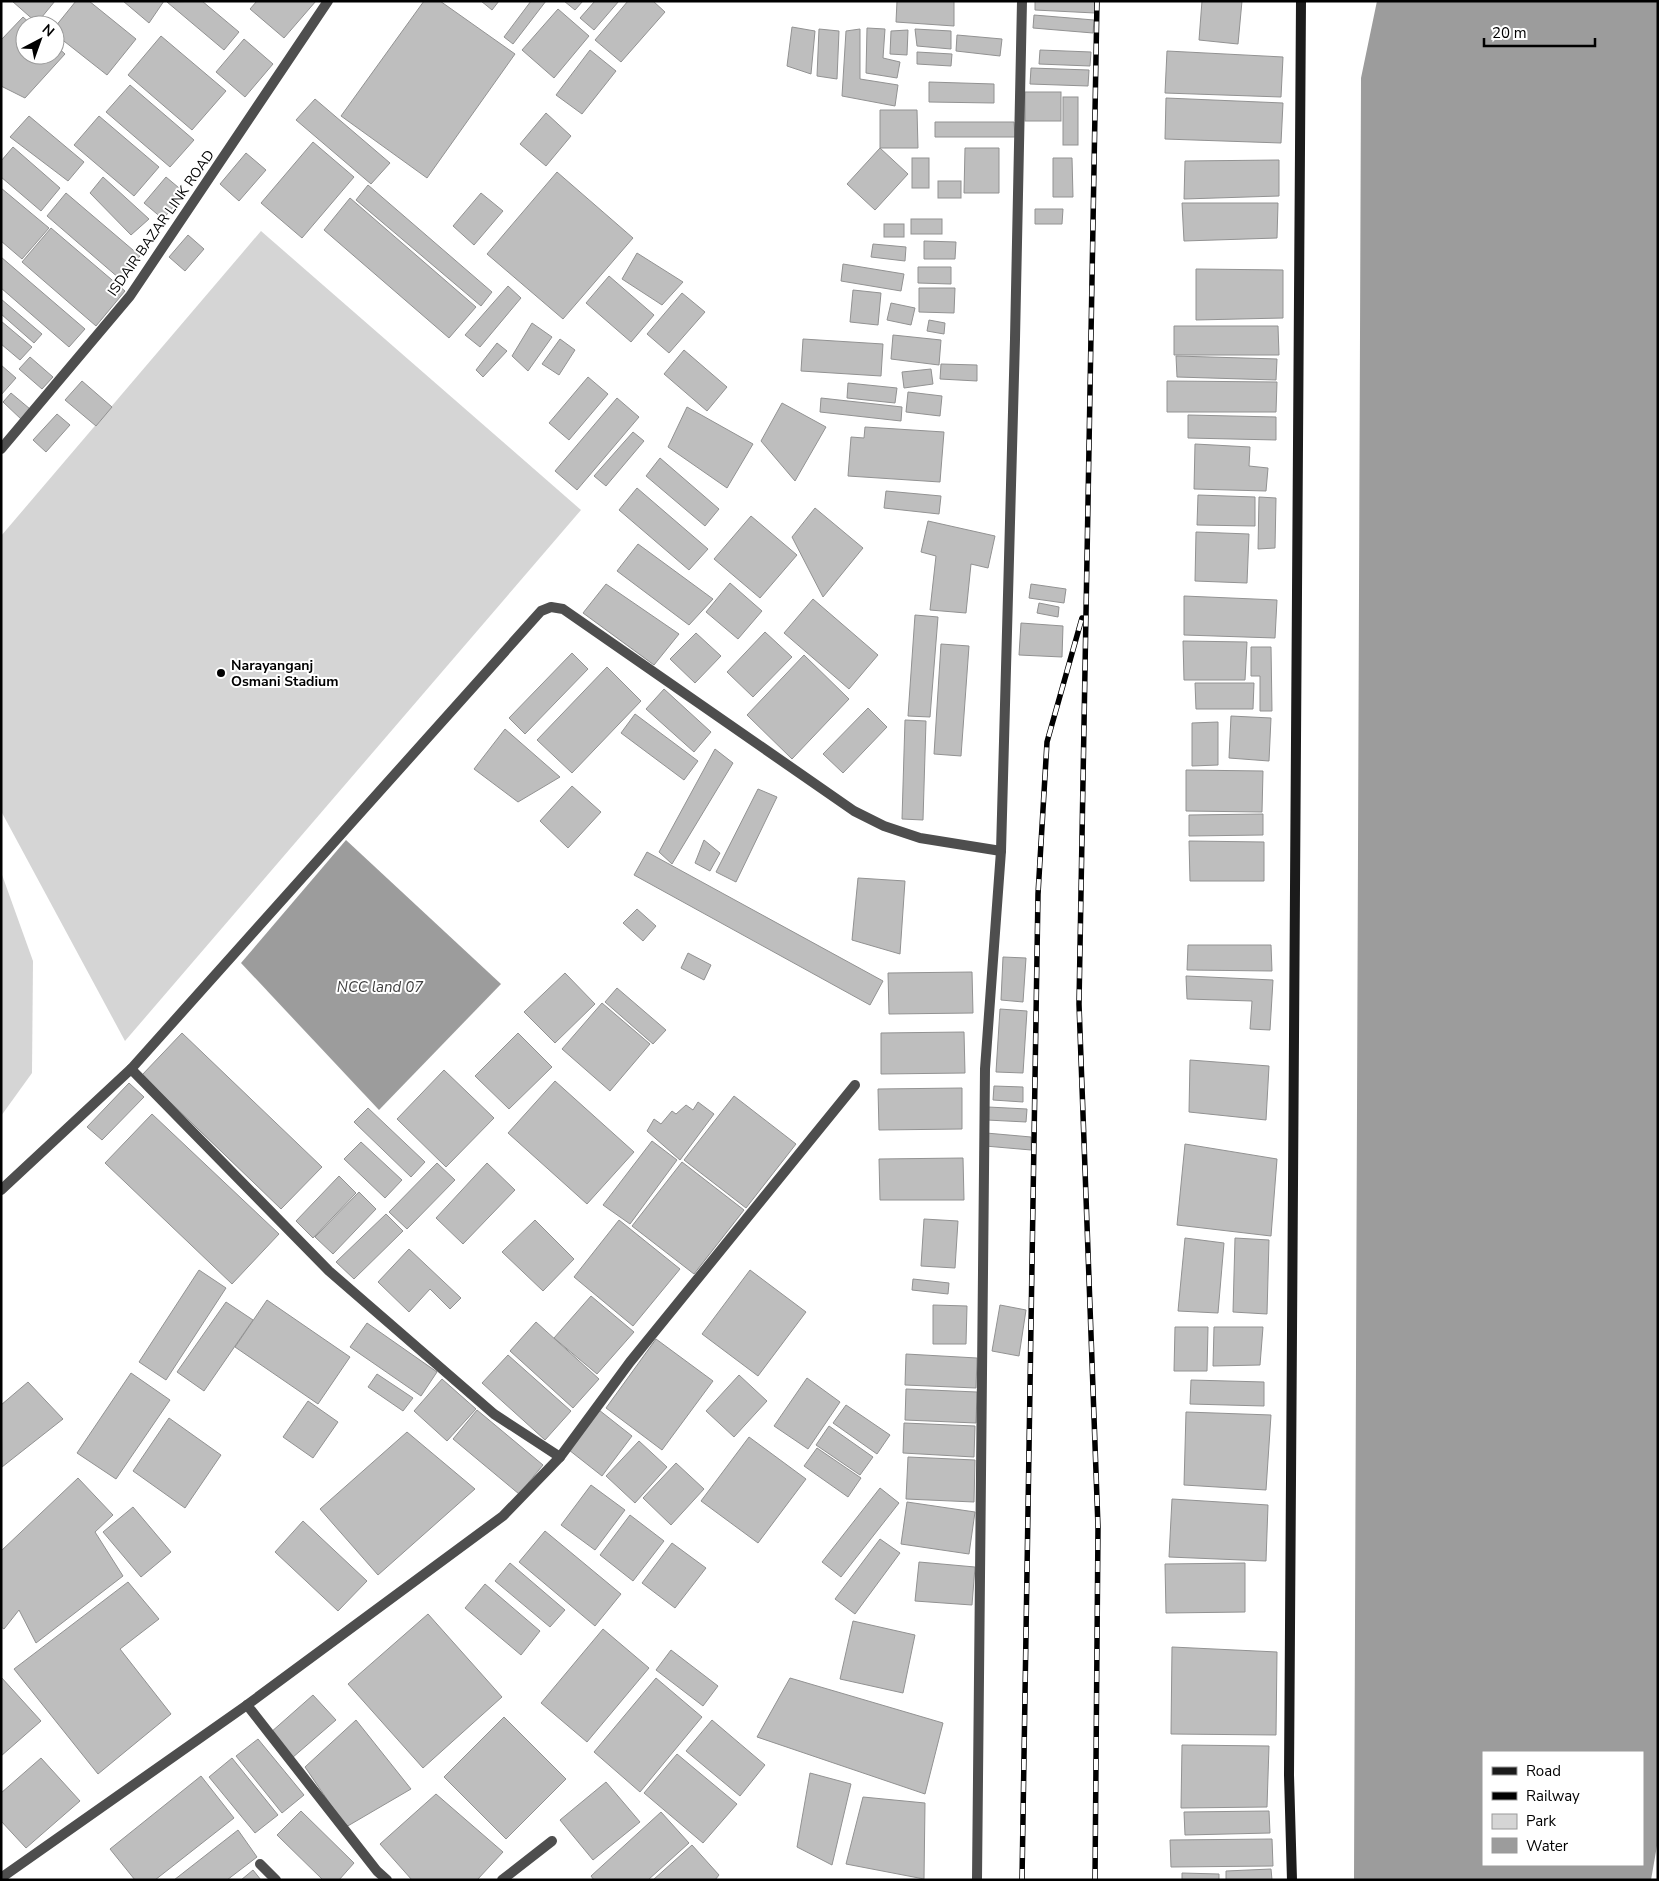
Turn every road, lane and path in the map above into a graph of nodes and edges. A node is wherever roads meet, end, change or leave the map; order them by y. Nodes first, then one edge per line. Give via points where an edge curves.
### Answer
1 (328, 1) edge
2 (1022, 1) edge
3 (1301, 1) edge
4 (1, 449) edge
5 (1001, 851) junction
6 (130, 1069) junction
7 (855, 1085) dead end
8 (1, 1190) edge
9 (560, 1456) junction
10 (247, 1705) junction
11 (552, 1841) dead end
12 (260, 1864) dead end
13 (1, 1878) edge
14 (276, 1880) edge
15 (387, 1880) edge
16 (502, 1880) edge
17 (977, 1880) edge
18 (1292, 1880) edge

1 - 4 street, ISDAIR BAZAR LINK ROAD via 130,296
2 - 5 street
3 - 18 street via 1289,1766
5 - 6 street via 920,838 884,826 854,811 563,609 551,607 541,612
5 - 17 street via 985,1069
6 - 8 street
6 - 9 street via 328,1271 494,1414
7 - 9 street via 630,1362
9 - 10 street via 503,1516
10 - 13 street
10 - 15 street
11 - 16 street
12 - 14 street

